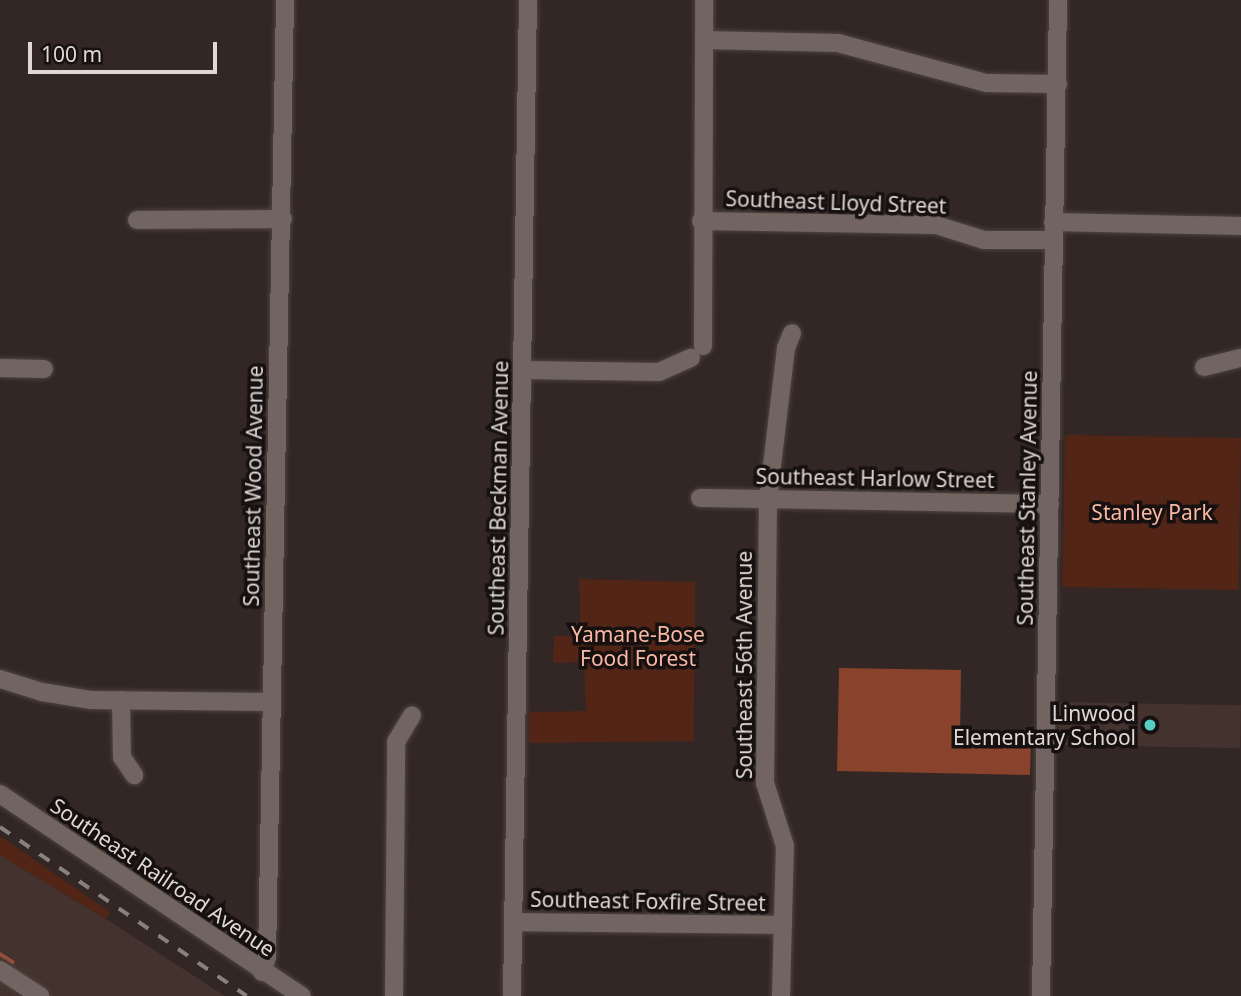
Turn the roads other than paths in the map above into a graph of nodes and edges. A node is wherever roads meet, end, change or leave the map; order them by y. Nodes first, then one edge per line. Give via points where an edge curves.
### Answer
1 (285, 0) edge
2 (528, 0) edge
3 (704, 0) edge
4 (1058, 0) edge
5 (704, 40) junction
6 (1058, 84) junction
7 (283, 219) junction
8 (137, 220) dead end
9 (701, 221) junction
10 (1241, 226) edge
11 (1052, 231) junction
12 (792, 333) dead end
13 (1241, 358) edge
14 (1204, 367) dead end
15 (0, 368) edge
16 (44, 369) dead end
17 (523, 370) junction
18 (700, 498) dead end
19 (768, 499) junction
20 (1050, 504) junction
21 (0, 679) edge
22 (121, 701) junction
23 (271, 702) junction
24 (412, 715) dead end
25 (134, 775) dead end
26 (0, 794) edge
27 (513, 922) junction
28 (783, 925) junction
29 (0, 970) edge
30 (262, 972) junction
31 (40, 996) edge
32 (302, 996) edge
33 (394, 996) edge
34 (512, 996) edge
35 (781, 996) edge
36 (1041, 996) edge

1 - 7 street, Southeast Wood Avenue
2 - 17 street, Southeast Beckman Avenue
3 - 5 street
4 - 6 street, Southeast Stanley Avenue
5 - 6 street via 838,43 986,83
5 - 9 street
6 - 11 street, Southeast Stanley Avenue
7 - 8 street
7 - 23 street, Southeast Wood Avenue
9 - 11 street, Southeast Lloyd Street via 936,225 984,240
9 - 17 street via 697,352 659,372
10 - 11 street, Southeast Lloyd Street
11 - 20 street, Southeast Stanley Avenue
12 - 19 street, Southeast 56th Avenue via 786,348
13 - 14 street
15 - 16 street
17 - 27 street, Southeast Beckman Avenue
18 - 19 street, Southeast Harlow Street
19 - 20 street, Southeast Harlow Street
19 - 28 street, Southeast 56th Avenue via 765,783 785,846
20 - 36 street, Southeast Stanley Avenue
21 - 22 street via 58,695
22 - 23 street
22 - 25 street via 122,757
23 - 30 street, Southeast Wood Avenue via 267,957
24 - 33 street via 396,742
26 - 30 street, Southeast Railroad Avenue
27 - 28 street, Southeast Foxfire Street
27 - 34 street, Southeast Beckman Avenue
28 - 35 street, Southeast 56th Avenue
29 - 31 street
30 - 32 street, Southeast Railroad Avenue

